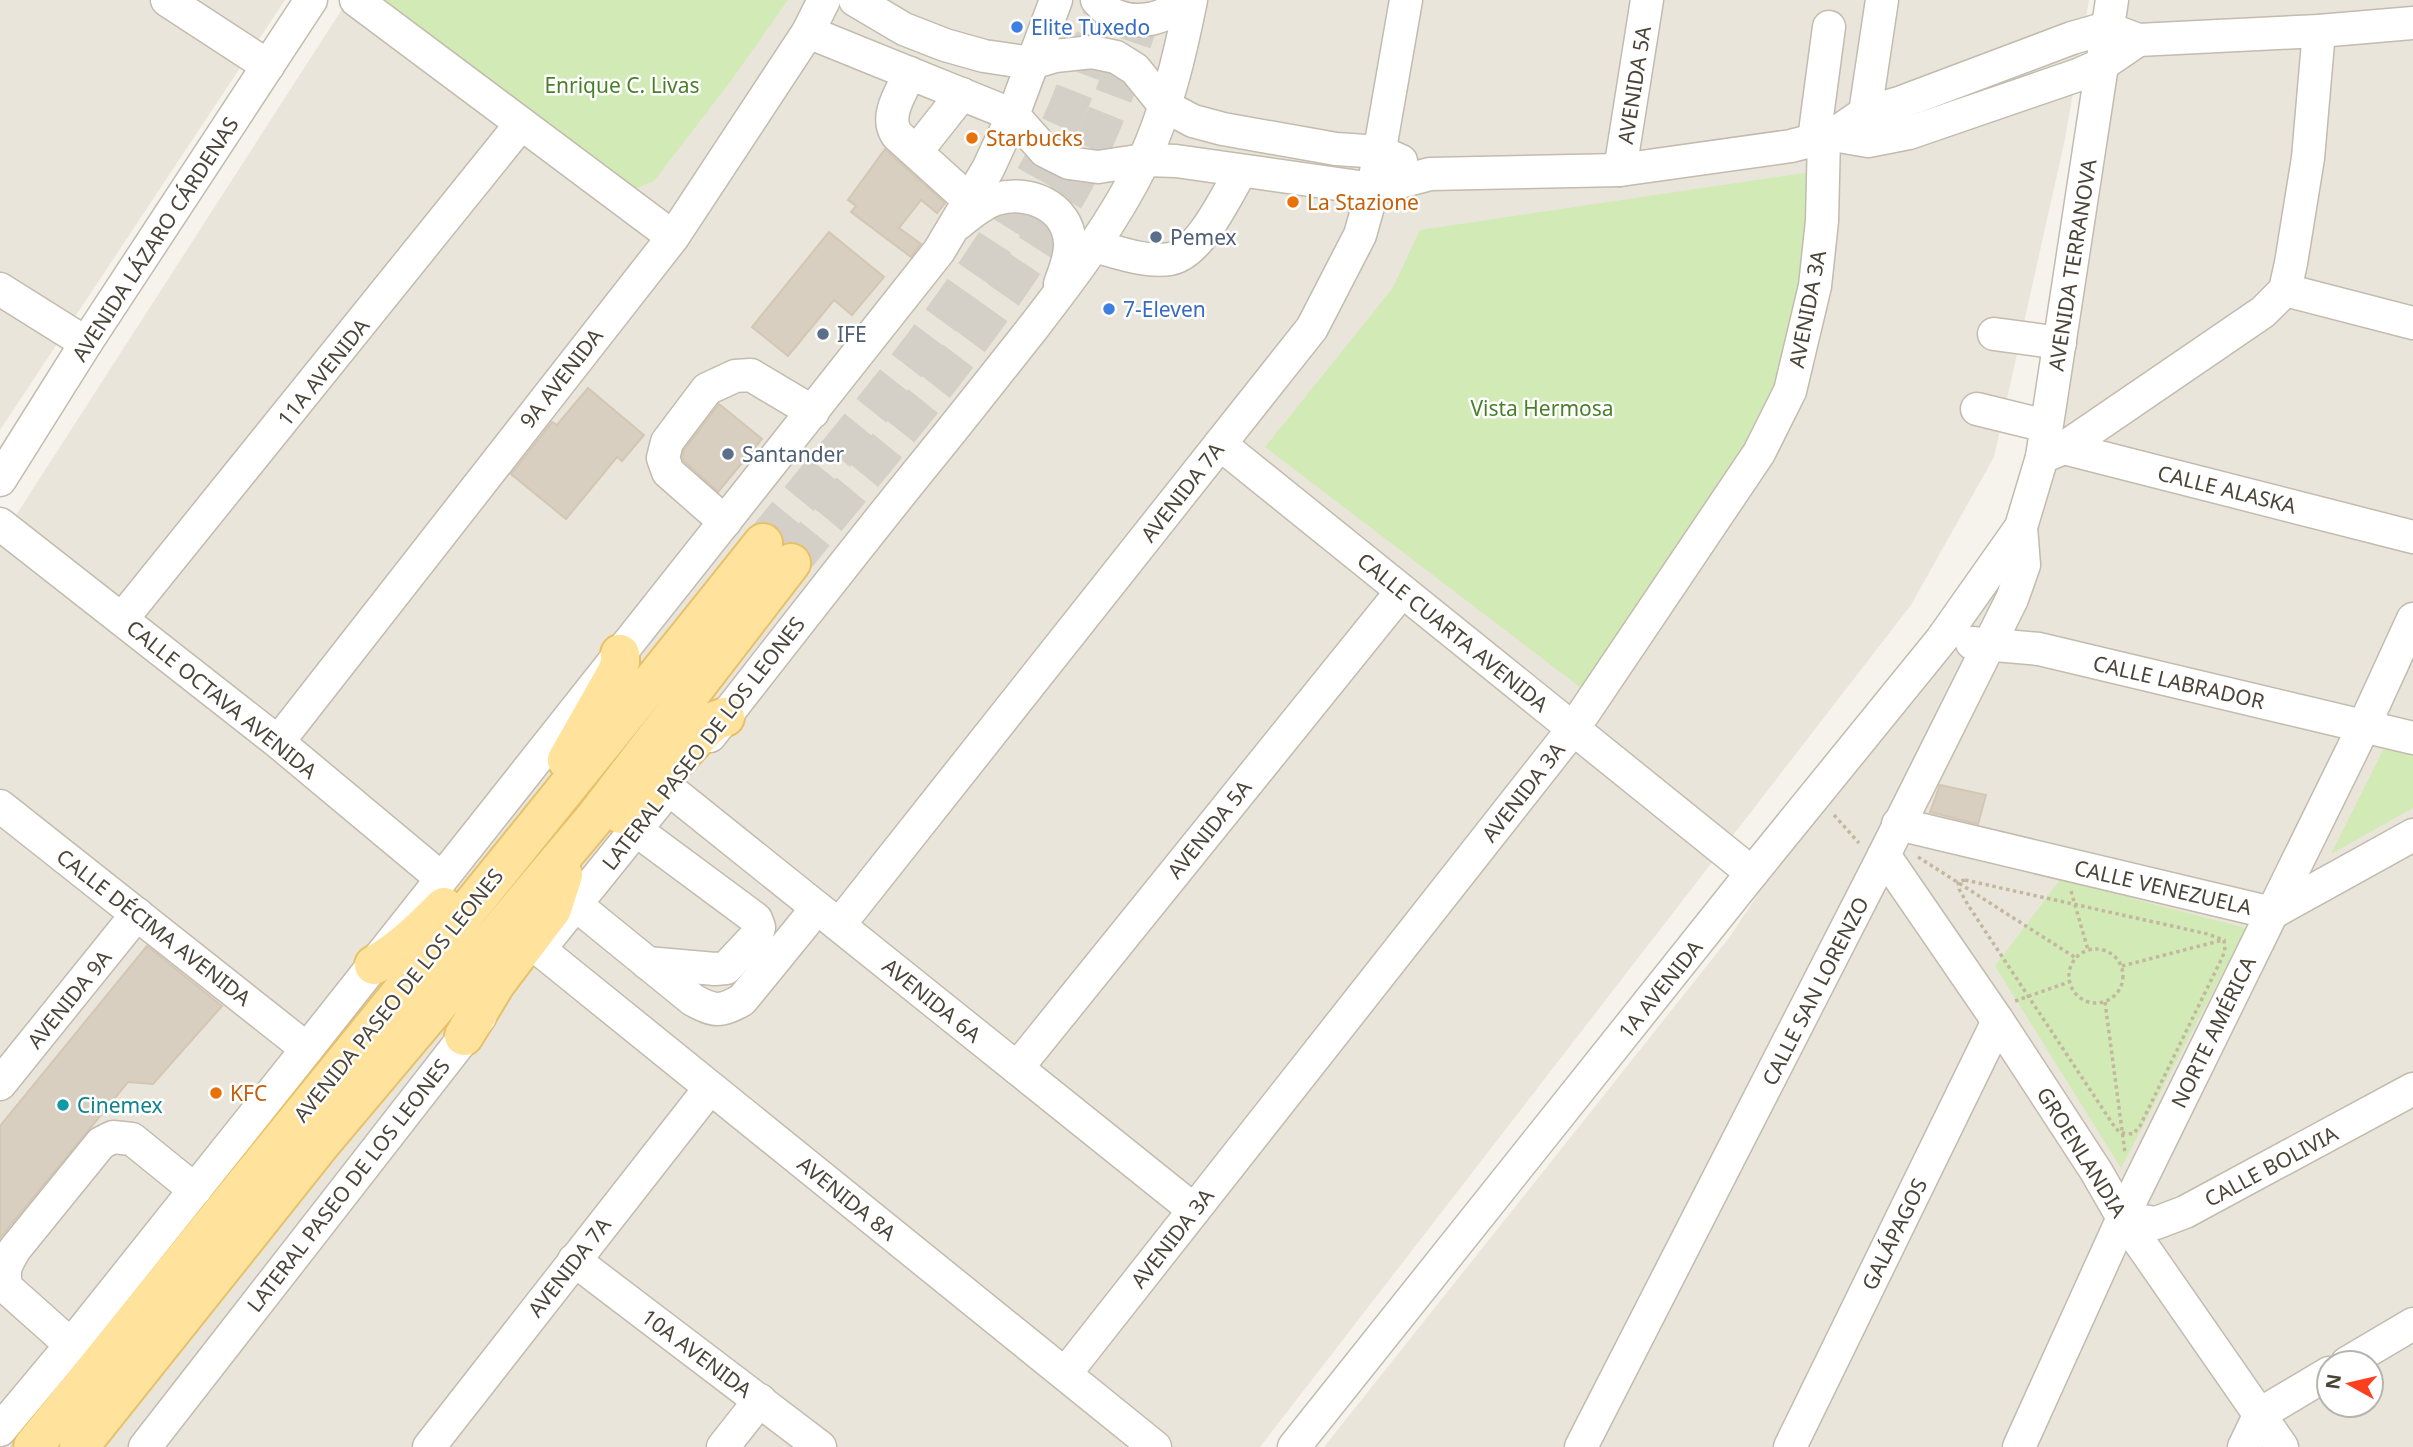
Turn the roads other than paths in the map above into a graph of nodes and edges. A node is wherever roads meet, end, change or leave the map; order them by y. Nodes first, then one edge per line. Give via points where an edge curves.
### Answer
1 (167, 0) edge
2 (310, 0) edge
3 (356, 0) edge
4 (824, 0) edge
5 (855, 0) edge
6 (1056, 0) edge
7 (1097, 0) edge
8 (1181, 0) edge
9 (1191, 0) edge
10 (1406, 0) edge
11 (1647, 0) edge
12 (1882, 0) edge
13 (2109, 14) edge
14 (2413, 23) edge
15 (1829, 27) dead end
16 (2319, 31) junction
17 (808, 33) junction
18 (2138, 40) junction
19 (1032, 63) junction
20 (2103, 64) junction
21 (268, 66) junction
22 (910, 73) junction
23 (962, 94) junction
24 (1166, 106) junction
25 (1013, 115) junction
26 (521, 124) junction
27 (1867, 127) junction
28 (1824, 137) junction
29 (916, 152) junction
30 (1381, 152) junction
31 (1144, 160) junction
32 (1620, 170) junction
33 (1241, 171) junction
34 (1430, 174) junction
35 (1373, 189) junction
36 (962, 214) junction
37 (673, 237) junction
38 (1094, 246) junction
39 (0, 289) edge
40 (2285, 290) junction
41 (1053, 301) junction
42 (2413, 323) edge
43 (1994, 334) dead end
44 (86, 343) junction
45 (2060, 344) junction
46 (1977, 409) dead end
47 (813, 412) junction
48 (1220, 444) junction
49 (2051, 444) junction
50 (0, 480) edge
51 (725, 522) junction
52 (0, 524) edge
53 (2021, 527) junction
54 (2413, 537) edge
55 (1402, 591) junction
56 (2413, 619) edge
57 (122, 620) junction
58 (1942, 639) junction
59 (1990, 645) junction
60 (620, 654) junction
61 (725, 717) junction
62 (2363, 728) junction
63 (1573, 729) junction
64 (2413, 738) edge
65 (278, 742) junction
66 (669, 789) junction
67 (0, 806) edge
68 (551, 809) junction
69 (593, 820) junction
70 (636, 830) junction
71 (2413, 835) edge
72 (1888, 845) junction
73 (564, 854) junction
74 (1752, 873) junction
75 (496, 877) junction
76 (441, 878) junction
77 (575, 904) junction
78 (2272, 913) junction
79 (138, 914) junction
80 (828, 917) junction
81 (539, 949) junction
82 (647, 963) junction
83 (374, 965) junction
84 (1994, 1016) junction
85 (464, 1036) junction
86 (307, 1049) junction
87 (1017, 1068) junction
88 (0, 1083) edge
89 (710, 1088) junction
90 (2413, 1089) edge
91 (195, 1190) junction
92 (2127, 1209) junction
93 (1194, 1210) junction
94 (574, 1260) junction
95 (2413, 1324) edge
96 (71, 1345) junction
97 (2371, 1349) edge
98 (1065, 1374) junction
99 (2315, 1381) edge
100 (760, 1400) junction
101 (2260, 1414) junction
102 (0, 1430) edge
103 (33, 1447) edge
104 (79, 1447) edge
105 (145, 1447) edge
106 (429, 1447) edge
107 (723, 1447) edge
108 (820, 1447) edge
109 (1156, 1447) edge
110 (1294, 1447) edge
111 (1581, 1447) edge
112 (1790, 1447) edge
113 (2019, 1447) edge
114 (2244, 1447) edge
115 (2282, 1447) edge

1 - 21 street
2 - 21 street, AVENIDA LÁZARO CÁRDENAS
3 - 26 street
4 - 17 street, 9A AVENIDA
5 - 19 street via 904,29 945,45
6 - 19 street
7 - 8 street via 1112,14 1130,20 1153,19 1177,7
9 - 24 street, LATERAL PASEO DE LOS LEONES
10 - 30 street, AVENIDA 7A
11 - 32 street, AVENIDA 5A
12 - 27 street
13 - 18 street
13 - 20 street, AVENIDA TERRANOVA
13 - 27 street via 2072,38 1902,102
14 - 16 street
15 - 28 street, AVENIDA 3A
16 - 18 street
16 - 40 street via 2308,158
17 - 22 street
17 - 37 street, 9A AVENIDA
18 - 20 street
19 - 24 street via 1092,52 1116,57 1135,69
19 - 25 street
20 - 27 street via 1909,133
20 - 45 street, AVENIDA TERRANOVA
21 - 44 street, AVENIDA LÁZARO CÁRDENAS
22 - 23 street
22 - 29 street via 891,116 891,127
23 - 25 street
23 - 29 street
24 - 30 street via 1193,121 1223,129 1336,149
24 - 31 street, LATERAL PASEO DE LOS LEONES
25 - 31 street via 1045,151 1069,163 1098,167
25 - 36 street
26 - 37 street
26 - 57 street, 11A AVENIDA
27 - 28 street
28 - 32 street via 1791,146
28 - 63 street, AVENIDA 3A via 1815,286 1790,391 1759,453
29 - 36 street
30 - 34 street
30 - 35 street, AVENIDA 7A
31 - 33 street
31 - 38 street, LATERAL PASEO DE LOS LEONES
32 - 34 street
33 - 35 street
33 - 38 street via 1188,251 1170,259 1151,258
34 - 35 street
35 - 48 street, AVENIDA 7A via 1360,235 1312,328
36 - 41 street via 1013,196 1050,206 1065,221 1070,242 1068,264
36 - 47 street via 908,292
37 - 65 street, 9A AVENIDA
38 - 41 street, LATERAL PASEO DE LOS LEONES
39 - 44 street
40 - 42 street
40 - 49 street via 2263,312
41 - 61 street, LATERAL PASEO DE LOS LEONES
43 - 45 street
44 - 50 street, AVENIDA LÁZARO CÁRDENAS
45 - 49 street, AVENIDA TERRANOVA
46 - 49 street, CALLE ALASKA
47 - 51 street
47 - 51 street via 751,375 734,376 707,389 667,442 663,458 668,472
48 - 55 street, CALLE CUARTA AVENIDA
48 - 80 street, AVENIDA 7A
49 - 53 street, AVENIDA TERRANOVA
49 - 54 street, CALLE ALASKA
51 - 60 street
52 - 57 street, CALLE OCTAVA AVENIDA
53 - 58 street, 1A AVENIDA
53 - 59 street, CALLE SAN LORENZO via 2024,565
55 - 63 street, CALLE CUARTA AVENIDA
55 - 87 street, AVENIDA 5A
56 - 62 street, NORTE AMÉRICA
57 - 65 street, CALLE OCTAVA AVENIDA
58 - 59 street, CALLE LABRADOR
58 - 74 street, 1A AVENIDA
59 - 62 street, CALLE LABRADOR via 2039,649
59 - 72 street, CALLE SAN LORENZO
60 - 68 main road via 617,672 562,769
60 - 76 street
61 - 66 street, LATERAL PASEO DE LOS LEONES
61 - 69 main road via 703,731 632,807 617,817
62 - 64 street, CALLE LABRADOR
62 - 78 street, NORTE AMÉRICA
63 - 74 street, CALLE CUARTA AVENIDA
63 - 93 street, AVENIDA 3A
65 - 76 street, CALLE OCTAVA AVENIDA
66 - 70 street, LATERAL PASEO DE LOS LEONES
66 - 80 street, AVENIDA 6A
67 - 79 street, CALLE DÉCIMA AVENIDA
68 - 69 main road, AVENIDA PASEO DE LOS LEONES via 777,553
68 - 75 main road, AVENIDA PASEO DE LOS LEONES
69 - 73 main road, AVENIDA PASEO DE LOS LEONES
70 - 77 street, LATERAL PASEO DE LOS LEONES
70 - 82 street via 755,919 759,927 726,968
71 - 78 street, CALLE VENEZUELA
72 - 78 street, CALLE VENEZUELA via 2064,864
72 - 84 street, GROENLANDIA
72 - 111 street, CALLE SAN LORENZO
73 - 85 main road via 564,872 552,909
73 - 104 main road, AVENIDA PASEO DE LOS LEONES via 323,1142
74 - 110 street, 1A AVENIDA
75 - 83 main road via 469,885 418,934
75 - 103 main road, AVENIDA PASEO DE LOS LEONES
76 - 83 street
77 - 81 street, LATERAL PASEO DE LOS LEONES
77 - 82 street, AVENIDA 7A
78 - 92 street, NORTE AMÉRICA
79 - 86 street, CALLE DÉCIMA AVENIDA
79 - 88 street, AVENIDA 9A
80 - 82 street, AVENIDA 7A via 742,1000 726,1009 710,1009 693,1000
80 - 87 street, AVENIDA 6A
81 - 85 street, LATERAL PASEO DE LOS LEONES
81 - 89 street, AVENIDA 8A
83 - 86 street
84 - 92 street, GROENLANDIA via 2096,1171
84 - 112 street, GALÁPAGOS
85 - 105 street, LATERAL PASEO DE LOS LEONES
86 - 91 street
87 - 93 street, AVENIDA 6A
89 - 94 street, AVENIDA 7A
89 - 98 street, AVENIDA 8A
90 - 92 street, CALLE BOLIVIA via 2185,1212 2155,1223
91 - 96 street
91 - 96 street via 132,1139 101,1143 5,1265 7,1289
92 - 101 street, GROENLANDIA
92 - 113 street, NORTE AMÉRICA
93 - 98 street, AVENIDA 3A
94 - 100 street, 10A AVENIDA
94 - 106 street, AVENIDA 7A
95 - 97 street
96 - 102 street
98 - 109 street, AVENIDA 8A
99 - 101 street
100 - 107 street
100 - 108 street, 10A AVENIDA
101 - 114 street
101 - 115 street, GROENLANDIA

